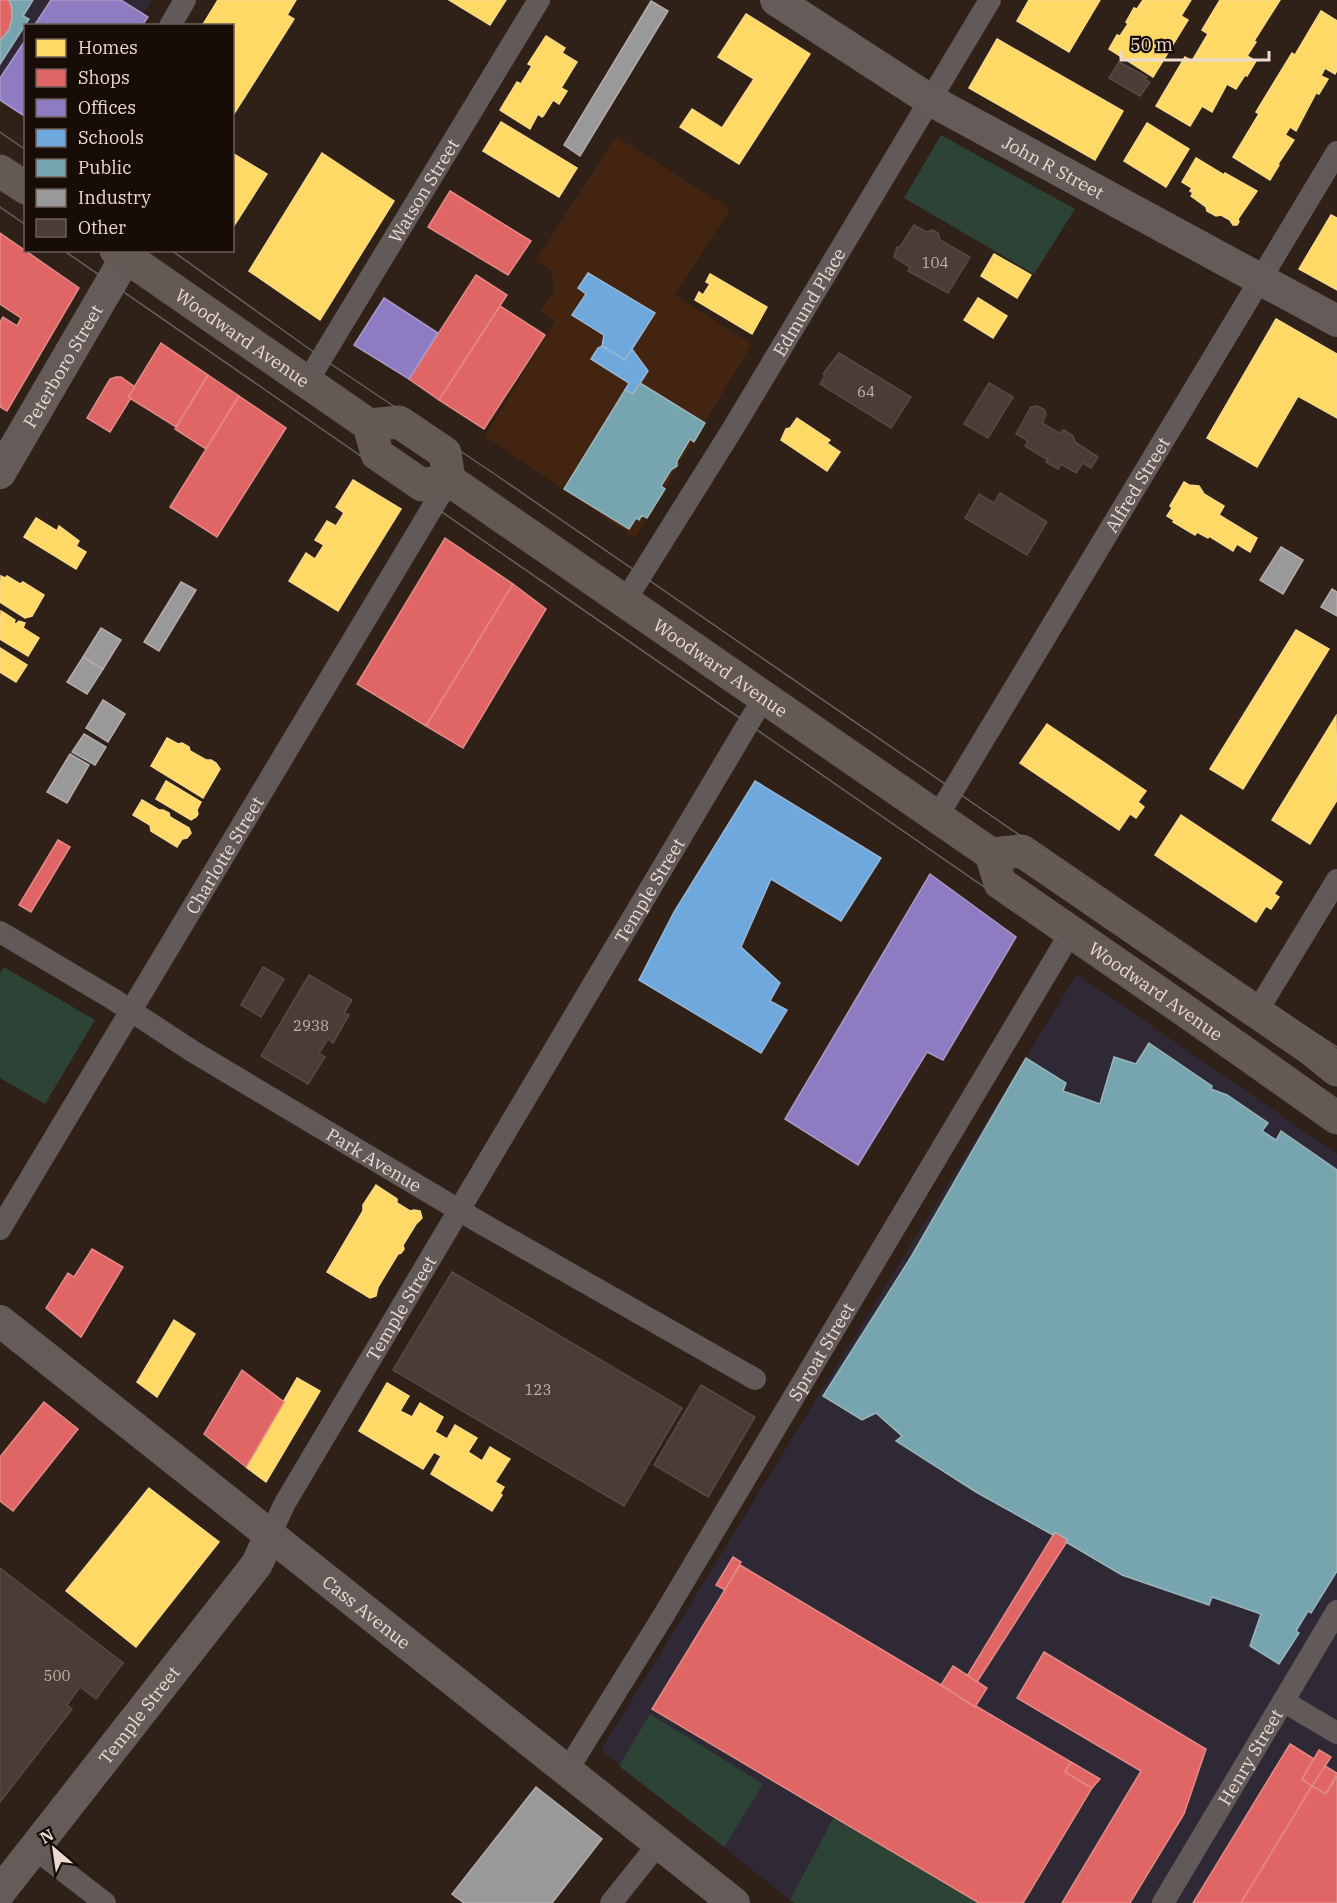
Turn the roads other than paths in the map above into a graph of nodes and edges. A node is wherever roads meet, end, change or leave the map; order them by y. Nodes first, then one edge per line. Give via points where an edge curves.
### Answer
1 (185, 0) edge
2 (540, 0) edge
3 (776, 0) edge
4 (990, 0) edge
5 (171, 24) edge
6 (930, 100) junction
7 (1337, 152) edge
8 (0, 171) edge
9 (24, 187) edge
10 (121, 254) edge
11 (1260, 279) junction
12 (1337, 321) edge
13 (307, 382) junction
14 (0, 473) edge
15 (449, 480) junction
16 (625, 601) junction
17 (764, 697) junction
18 (937, 817) junction
19 (992, 854) junction
20 (1337, 880) edge
21 (0, 932) edge
22 (1071, 932) junction
23 (131, 1011) junction
24 (1256, 1012) junction
25 (1337, 1070) edge
26 (1337, 1118) edge
27 (459, 1210) junction
28 (0, 1229) edge
29 (0, 1321) edge
30 (754, 1379) dead end
31 (270, 1535) junction
32 (1337, 1611) edge
33 (1282, 1701) junction
34 (1337, 1732) edge
35 (568, 1769) junction
36 (659, 1843) junction
37 (34, 1848) junction
38 (0, 1892) edge
39 (105, 1903) edge
40 (611, 1903) edge
41 (734, 1903) edge
42 (1163, 1903) edge

1 - 5 street
2 - 13 street, Watson Street
3 - 6 street, John R Street
4 - 6 street, Edmund Place
6 - 11 street, John R Street
6 - 16 street, Edmund Place
7 - 11 street, Alfred Street
8 - 9 main road
10 - 13 main road, Woodward Avenue
10 - 14 street, Peterboro Street
11 - 12 street, John R Street
11 - 18 street, Alfred Street
13 - 15 main road, Woodward Avenue via 369,425 399,422 445,453
15 - 16 main road, Woodward Avenue
15 - 23 street, Charlotte Street
16 - 17 main road, Woodward Avenue
17 - 18 main road, Woodward Avenue
17 - 27 street, Temple Street
18 - 19 main road, Woodward Avenue
19 - 22 main road, Woodward Avenue via 1000,883
19 - 24 main road via 1022,851
20 - 24 street
21 - 23 street, Park Avenue
22 - 26 main road, Woodward Avenue
22 - 35 street, Sproat Street
23 - 27 street, Park Avenue
23 - 28 street, Charlotte Street
24 - 25 main road
27 - 30 street, Park Avenue
27 - 31 street, Temple Street via 285,1503
29 - 31 street, Cass Avenue
31 - 35 street, Cass Avenue
31 - 37 street, Temple Street via 257,1564
32 - 33 street, Henry Street
33 - 34 street
33 - 42 street, Henry Street
35 - 36 street, Cass Avenue
36 - 40 street
36 - 41 street, Cass Avenue
37 - 38 street, Temple Street
37 - 39 street

